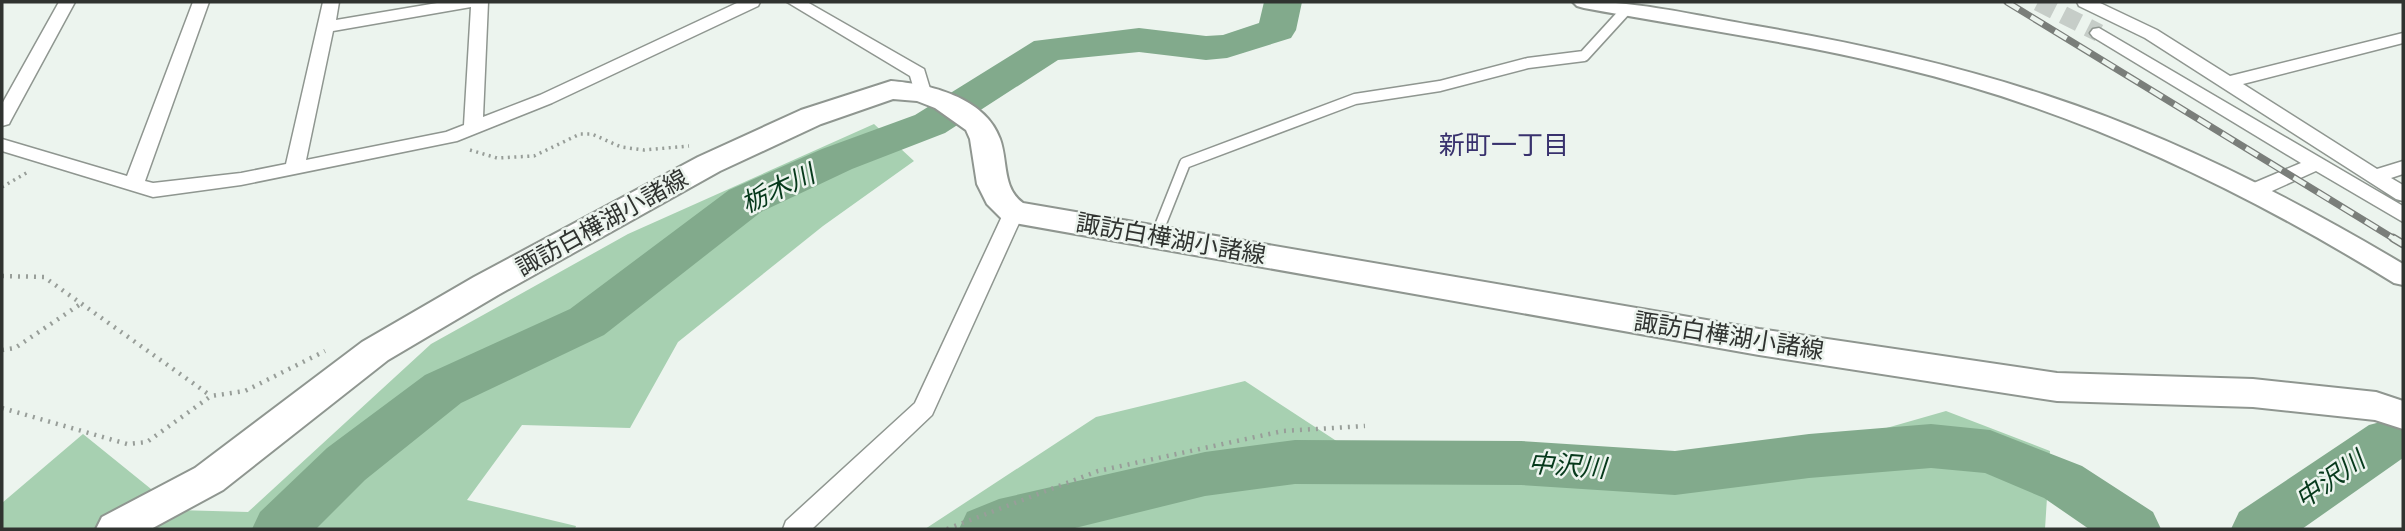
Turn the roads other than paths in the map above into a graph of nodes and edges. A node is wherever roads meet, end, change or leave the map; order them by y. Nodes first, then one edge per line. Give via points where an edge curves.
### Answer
1 (66, 2) edge
2 (201, 2) edge
3 (331, 2) edge
4 (471, 2) edge
5 (480, 2) edge
6 (752, 2) edge
7 (795, 2) edge
8 (1584, 2) edge
9 (2085, 2) edge
10 (1626, 10) junction
11 (326, 27) junction
12 (2099, 33) tunnel mouth
13 (2403, 38) edge
14 (2226, 83) junction
15 (922, 92) junction
16 (2, 120) edge
17 (472, 128) junction
18 (2, 145) edge
19 (2318, 163) junction
20 (295, 167) junction
21 (2403, 167) edge
22 (2375, 176) junction
23 (134, 183) junction
24 (2256, 191) junction
25 (2403, 194) edge
26 (1014, 212) junction
27 (2403, 215) edge
28 (1156, 236) junction
29 (2393, 270) edge
30 (2403, 415) edge
31 (116, 529) edge
32 (794, 529) edge

1 - 16 street
2 - 23 street
3 - 11 street
4 - 11 street
5 - 17 street
6 - 17 street via 546,99
7 - 15 street via 918,73
8 - 10 street
9 - 14 street via 2151,34
10 - 24 street via 1841,48 1966,78 2127,132
10 - 28 lane via 1584,56 1356,99 1185,163
11 - 20 street
12 - 19 street
13 - 14 street
14 - 22 street
15 - 26 main road, 諏訪白樺湖小諸線 via 978,125 993,184 1003,204
15 - 31 main road, 諏訪白樺湖小諸線 via 891,90 822,113 709,163 375,351 209,478
17 - 20 street via 436,140
18 - 23 street
19 - 24 street
19 - 27 street
20 - 23 street via 153,190
21 - 22 street
22 - 25 street
24 - 29 street
26 - 28 main road, 諏訪白樺湖小諸線
26 - 32 street via 924,409
28 - 30 main road, 諏訪白樺湖小諸線 via 1759,342 2057,387 2253,393 2376,406

